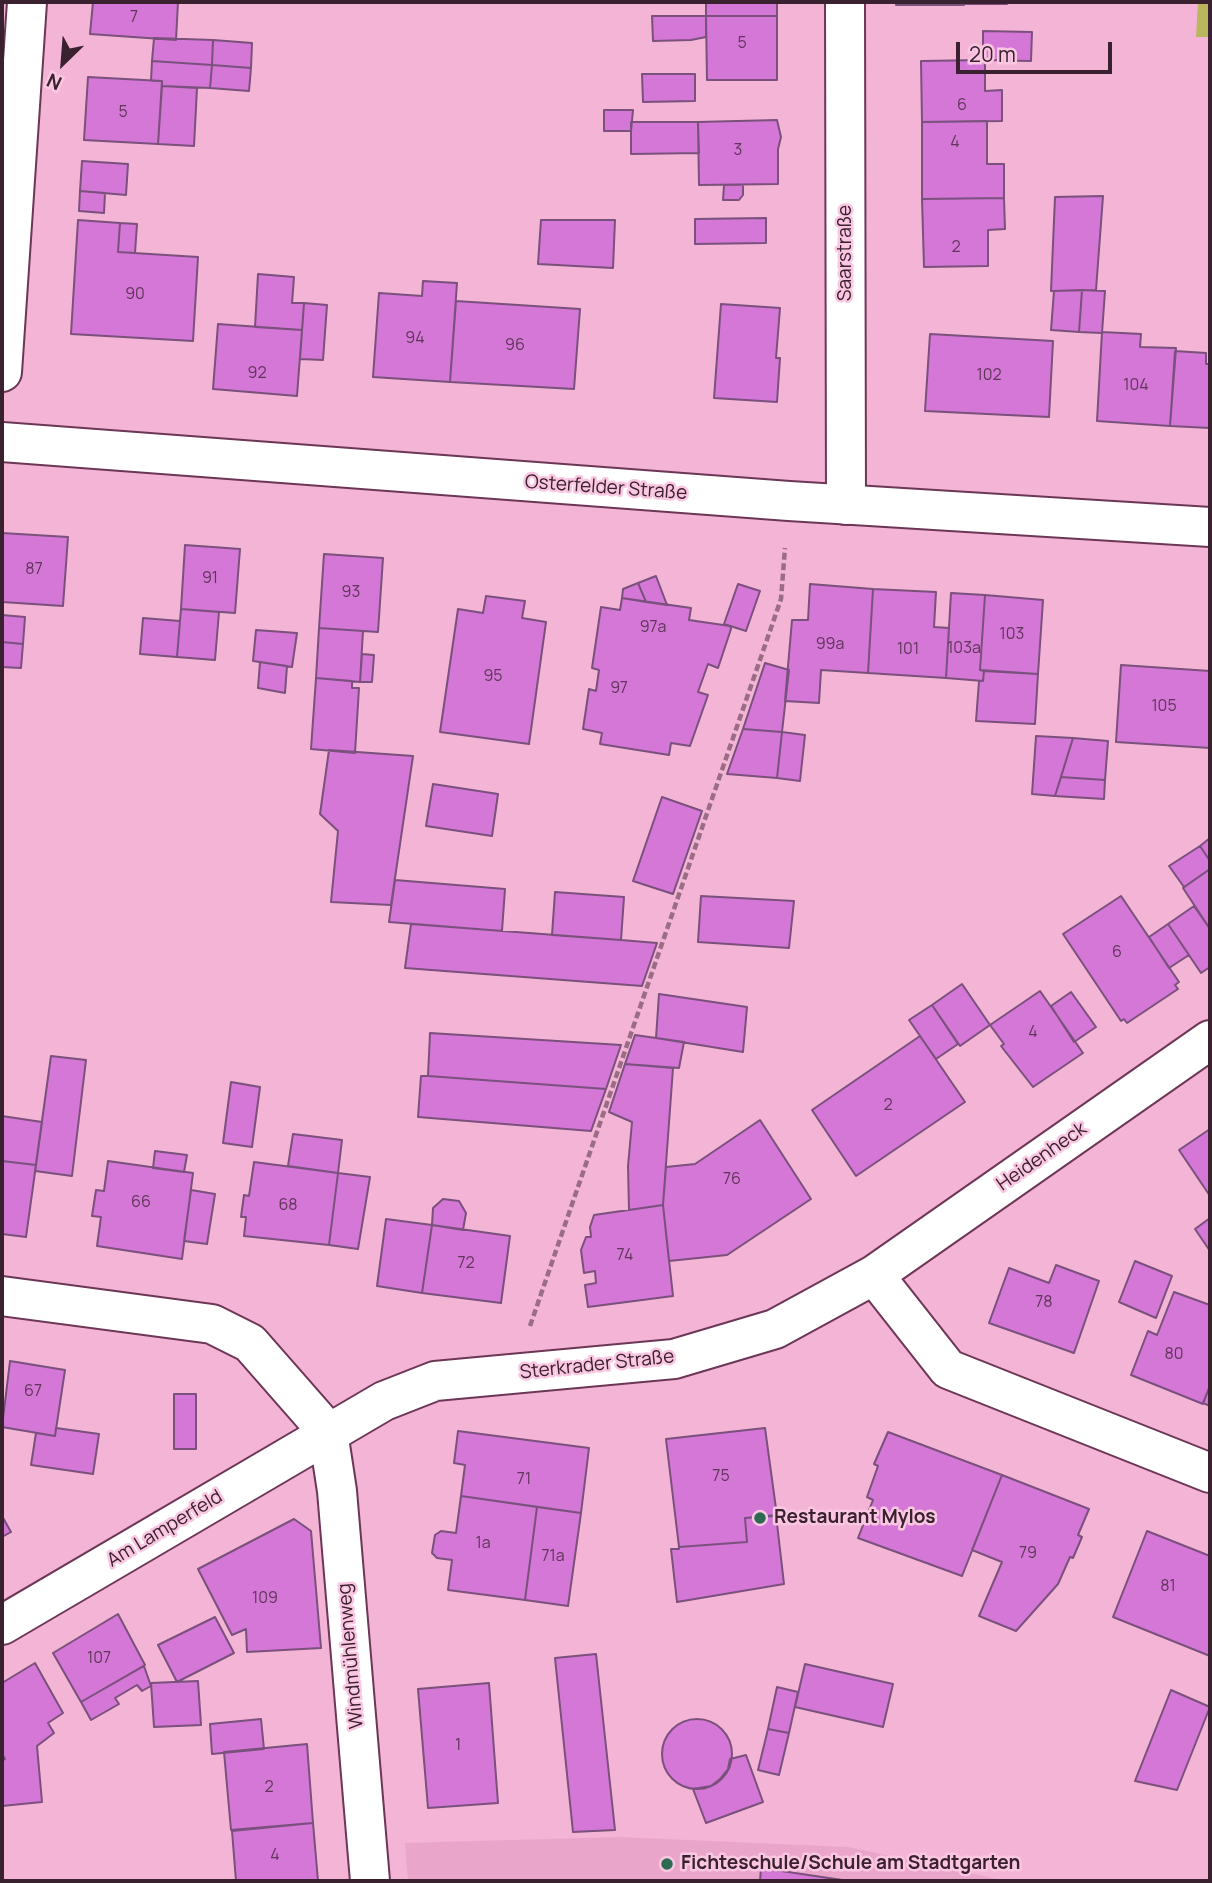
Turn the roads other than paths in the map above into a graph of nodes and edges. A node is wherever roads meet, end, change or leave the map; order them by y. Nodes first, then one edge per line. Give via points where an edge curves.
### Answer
1 (27, 2) edge
2 (845, 2) edge
3 (2, 372) edge
4 (2, 442) edge
5 (846, 505) junction
6 (1210, 527) edge
7 (1210, 1040) edge
8 (874, 1275) junction
9 (2, 1296) edge
10 (328, 1432) junction
11 (1210, 1473) edge
12 (2, 1625) edge
13 (370, 1881) edge

1 - 3 street
2 - 5 street, Saarstraße
4 - 5 street, Osterfelder Straße
5 - 6 street, Osterfelder Straße
7 - 8 street, Heidenheck
8 - 10 street, Sterkrader Straße via 775,1329 674,1359 435,1381 384,1401
8 - 11 street via 948,1369
9 - 10 street via 212,1324 250,1343
10 - 12 street, Am Lamperfeld
10 - 13 street, Windmühlenweg

